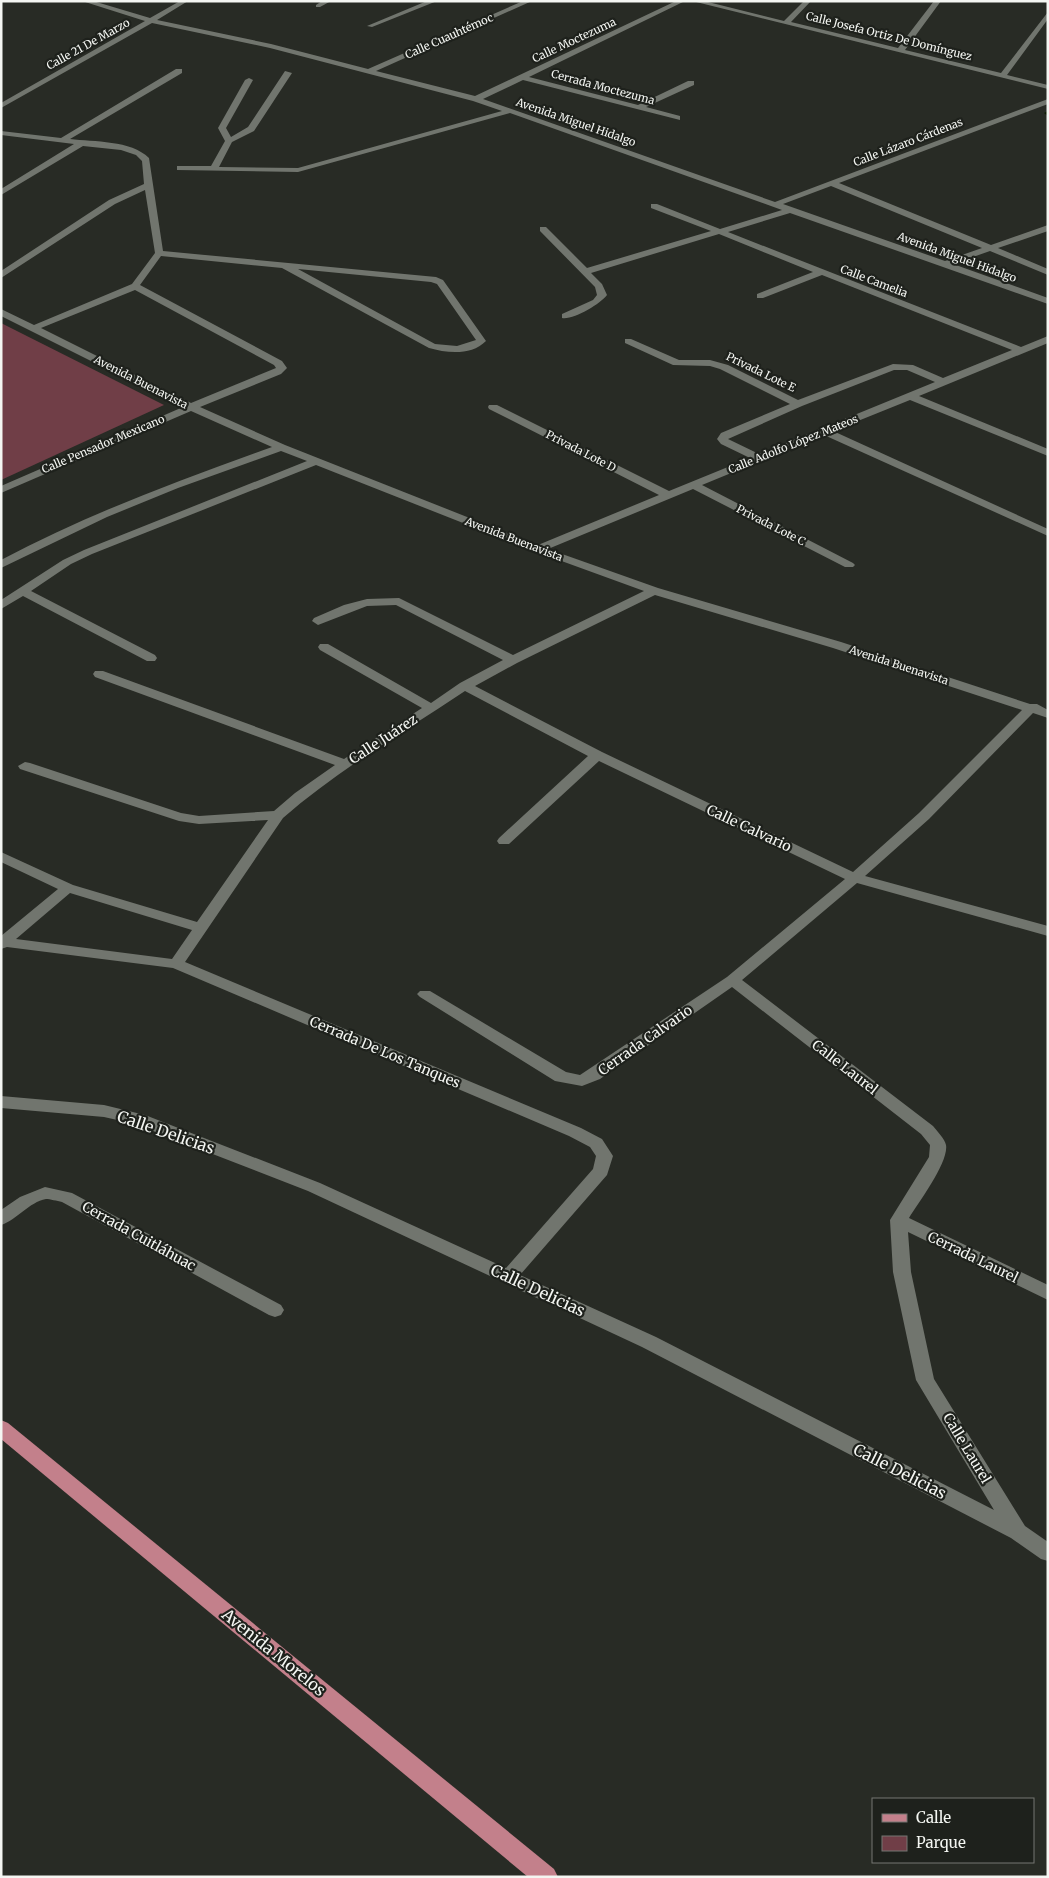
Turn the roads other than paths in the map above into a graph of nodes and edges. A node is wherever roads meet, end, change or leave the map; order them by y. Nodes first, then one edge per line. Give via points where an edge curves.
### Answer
1 (84, 1) edge
2 (185, 1) edge
3 (328, 1) edge
4 (434, 1) edge
5 (529, 1) edge
6 (682, 1) edge
7 (695, 1) edge
8 (808, 1) edge
9 (938, 1) edge
10 (97, 3) edge
11 (318, 6) dead end
12 (1048, 14) edge
13 (153, 21) junction
14 (786, 23) junction
15 (370, 26) dead end
16 (900, 51) junction
17 (179, 71) dead end
18 (369, 71) junction
19 (288, 72) dead end
20 (1003, 75) junction
21 (522, 77) junction
22 (249, 80) dead end
23 (691, 83) dead end
24 (1048, 87) edge
25 (476, 99) junction
26 (1048, 101) edge
27 (1, 106) edge
28 (638, 108) junction
29 (510, 111) junction
30 (677, 118) dead end
31 (1, 133) edge
32 (63, 140) junction
33 (229, 141) junction
34 (83, 142) junction
35 (180, 168) dead end
36 (214, 169) junction
37 (831, 183) junction
38 (148, 185) junction
39 (1, 193) edge
40 (776, 204) junction
41 (654, 206) dead end
42 (791, 210) junction
43 (1048, 228) edge
44 (543, 229) dead end
45 (719, 232) junction
46 (990, 248) junction
47 (159, 253) junction
48 (946, 264) junction
49 (284, 265) junction
50 (584, 272) junction
51 (821, 272) junction
52 (1048, 272) edge
53 (1, 274) edge
54 (135, 286) junction
55 (760, 296) dead end
56 (1048, 301) edge
57 (1, 312) edge
58 (565, 316) dead end
59 (34, 328) junction
60 (1048, 339) edge
61 (628, 341) dead end
62 (1020, 350) junction
63 (943, 382) junction
64 (910, 396) junction
65 (798, 404) junction
66 (191, 407) junction
67 (493, 407) dead end
68 (824, 431) junction
69 (281, 447) junction
70 (1048, 453) edge
71 (759, 458) junction
72 (316, 462) junction
73 (693, 485) junction
74 (1, 490) edge
75 (668, 495) junction
76 (1048, 533) edge
77 (538, 549) junction
78 (1, 565) edge
79 (849, 565) dead end
80 (22, 591) junction
81 (654, 591) junction
82 (1, 604) edge
83 (318, 621) dead end
84 (324, 647) dead end
85 (151, 658) dead end
86 (513, 660) junction
87 (99, 674) dead end
88 (465, 686) junction
89 (1032, 707) junction
90 (431, 708) junction
91 (1048, 714) edge
92 (597, 755) junction
93 (345, 764) junction
94 (25, 766) dead end
95 (278, 816) junction
96 (504, 841) dead end
97 (1, 856) edge
98 (855, 878) junction
99 (68, 888) junction
100 (202, 928) junction
101 (1048, 931) edge
102 (3, 943) edge
103 (176, 964) junction
104 (732, 980) junction
105 (425, 994) dead end
106 (1, 1102) edge
107 (1, 1219) edge
108 (899, 1220) junction
109 (509, 1276) junction
110 (1048, 1293) edge
111 (275, 1310) dead end
112 (1, 1428) edge
113 (1018, 1532) junction
114 (1048, 1553) edge
115 (536, 1874) edge

1 - 10 street, Avenida Miguel Hidalgo
2 - 13 street, Calle 21 De Marzo
3 - 11 street
4 - 15 street
5 - 18 street, Calle Cuauhtémoc
6 - 21 street, Calle Moctezuma
7 - 14 street, Calle Josefa Ortiz De Domínguez
8 - 14 street
9 - 16 street
10 - 13 street, Avenida Miguel Hidalgo
12 - 20 street
13 - 18 street, Avenida Miguel Hidalgo
13 - 27 street, Calle 21 De Marzo
14 - 16 street, Calle Josefa Ortiz De Domínguez
16 - 20 street, Calle Josefa Ortiz De Domínguez
17 - 32 street
18 - 25 street, Avenida Miguel Hidalgo
19 - 33 street via 251,129
20 - 24 street, Calle Josefa Ortiz De Domínguez
21 - 25 street, Calle Moctezuma
21 - 28 street, Cerrada Moctezuma
22 - 33 street via 222,128
23 - 28 street
25 - 29 street, Avenida Miguel Hidalgo
26 - 37 street, Calle Lázaro Cárdenas
28 - 30 street, Cerrada Moctezuma
29 - 36 street via 298,170
29 - 40 street, Avenida Miguel Hidalgo
31 - 32 street
32 - 34 street
33 - 36 street
34 - 38 street via 139,153 146,160
34 - 39 street
35 - 36 street
37 - 40 street, Calle Lázaro Cárdenas
37 - 46 street
38 - 47 street
38 - 53 street via 112,202
40 - 42 street, Avenida Miguel Hidalgo
41 - 45 street, Calle Camelia
42 - 45 street
42 - 48 street, Avenida Miguel Hidalgo
43 - 46 street
44 - 50 street
45 - 50 street
45 - 51 street, Calle Camelia
46 - 48 street
46 - 52 street
47 - 49 street
47 - 54 street
48 - 56 street, Avenida Miguel Hidalgo
49 - 49 street via 432,346 460,350 481,341 440,282
50 - 58 street via 599,286 602,295 596,302
51 - 55 street
51 - 62 street, Calle Camelia
54 - 59 street
54 - 66 street, Calle Pensador Mexicano via 282,368
57 - 59 street, Avenida Buenavista
59 - 66 street, Avenida Buenavista
60 - 62 street, Calle Adolfo López Mateos
61 - 65 street, Privada Lote E via 677,363 710,363 724,367
62 - 63 street, Calle Adolfo López Mateos
63 - 64 street, Calle Adolfo López Mateos
63 - 65 street via 909,367 893,366
64 - 68 street, Calle Adolfo López Mateos
64 - 70 street
65 - 71 street via 722,439
66 - 69 street, Avenida Buenavista
66 - 74 street, Calle Pensador Mexicano
67 - 75 street, Privada Lote D
68 - 71 street, Calle Adolfo López Mateos
68 - 76 street
69 - 72 street, Avenida Buenavista
69 - 78 street via 161,490 58,535
71 - 73 street, Calle Adolfo López Mateos
72 - 77 street, Avenida Buenavista
72 - 80 street via 88,552
73 - 75 street, Calle Adolfo López Mateos
73 - 79 street, Privada Lote C
75 - 77 street, Calle Adolfo López Mateos
77 - 81 street, Avenida Buenavista
80 - 82 street
80 - 85 street
81 - 86 street, Calle Juárez
81 - 89 street, Avenida Buenavista
83 - 86 street via 364,602 380,599 399,602
84 - 90 street
86 - 88 street, Calle Juárez
87 - 93 street
88 - 90 street, Calle Juárez
88 - 92 street, Calle Calvario
89 - 91 street, Avenida Buenavista
89 - 98 street via 924,816
90 - 93 street, Calle Juárez
92 - 96 street
92 - 98 street, Calle Calvario
93 - 95 street, Calle Juárez
94 - 95 street via 179,818
95 - 100 street, Calle Juárez
97 - 99 street
98 - 101 street, Calle Calvario
98 - 104 street
99 - 100 street
99 - 102 street
100 - 103 street, Calle Juárez
102 - 103 street, Cerrada De Los Tanques
103 - 109 street, Cerrada De Los Tanques via 596,1143 605,1156 601,1171
104 - 105 street, Cerrada Calvario via 582,1081 561,1077
104 - 108 street, Calle Laurel via 927,1130 938,1144 937,1157
106 - 109 street, Calle Delicias via 104,1111 139,1119 314,1187
107 - 111 street, Cerrada Cuitláhuac via 26,1201 45,1193 66,1197
108 - 110 street, Cerrada Laurel
108 - 113 street, Calle Laurel via 902,1272 926,1380
109 - 113 street, Calle Delicias via 649,1342
112 - 115 main road, Avenida Morelos
113 - 114 street, Calle Delicias

